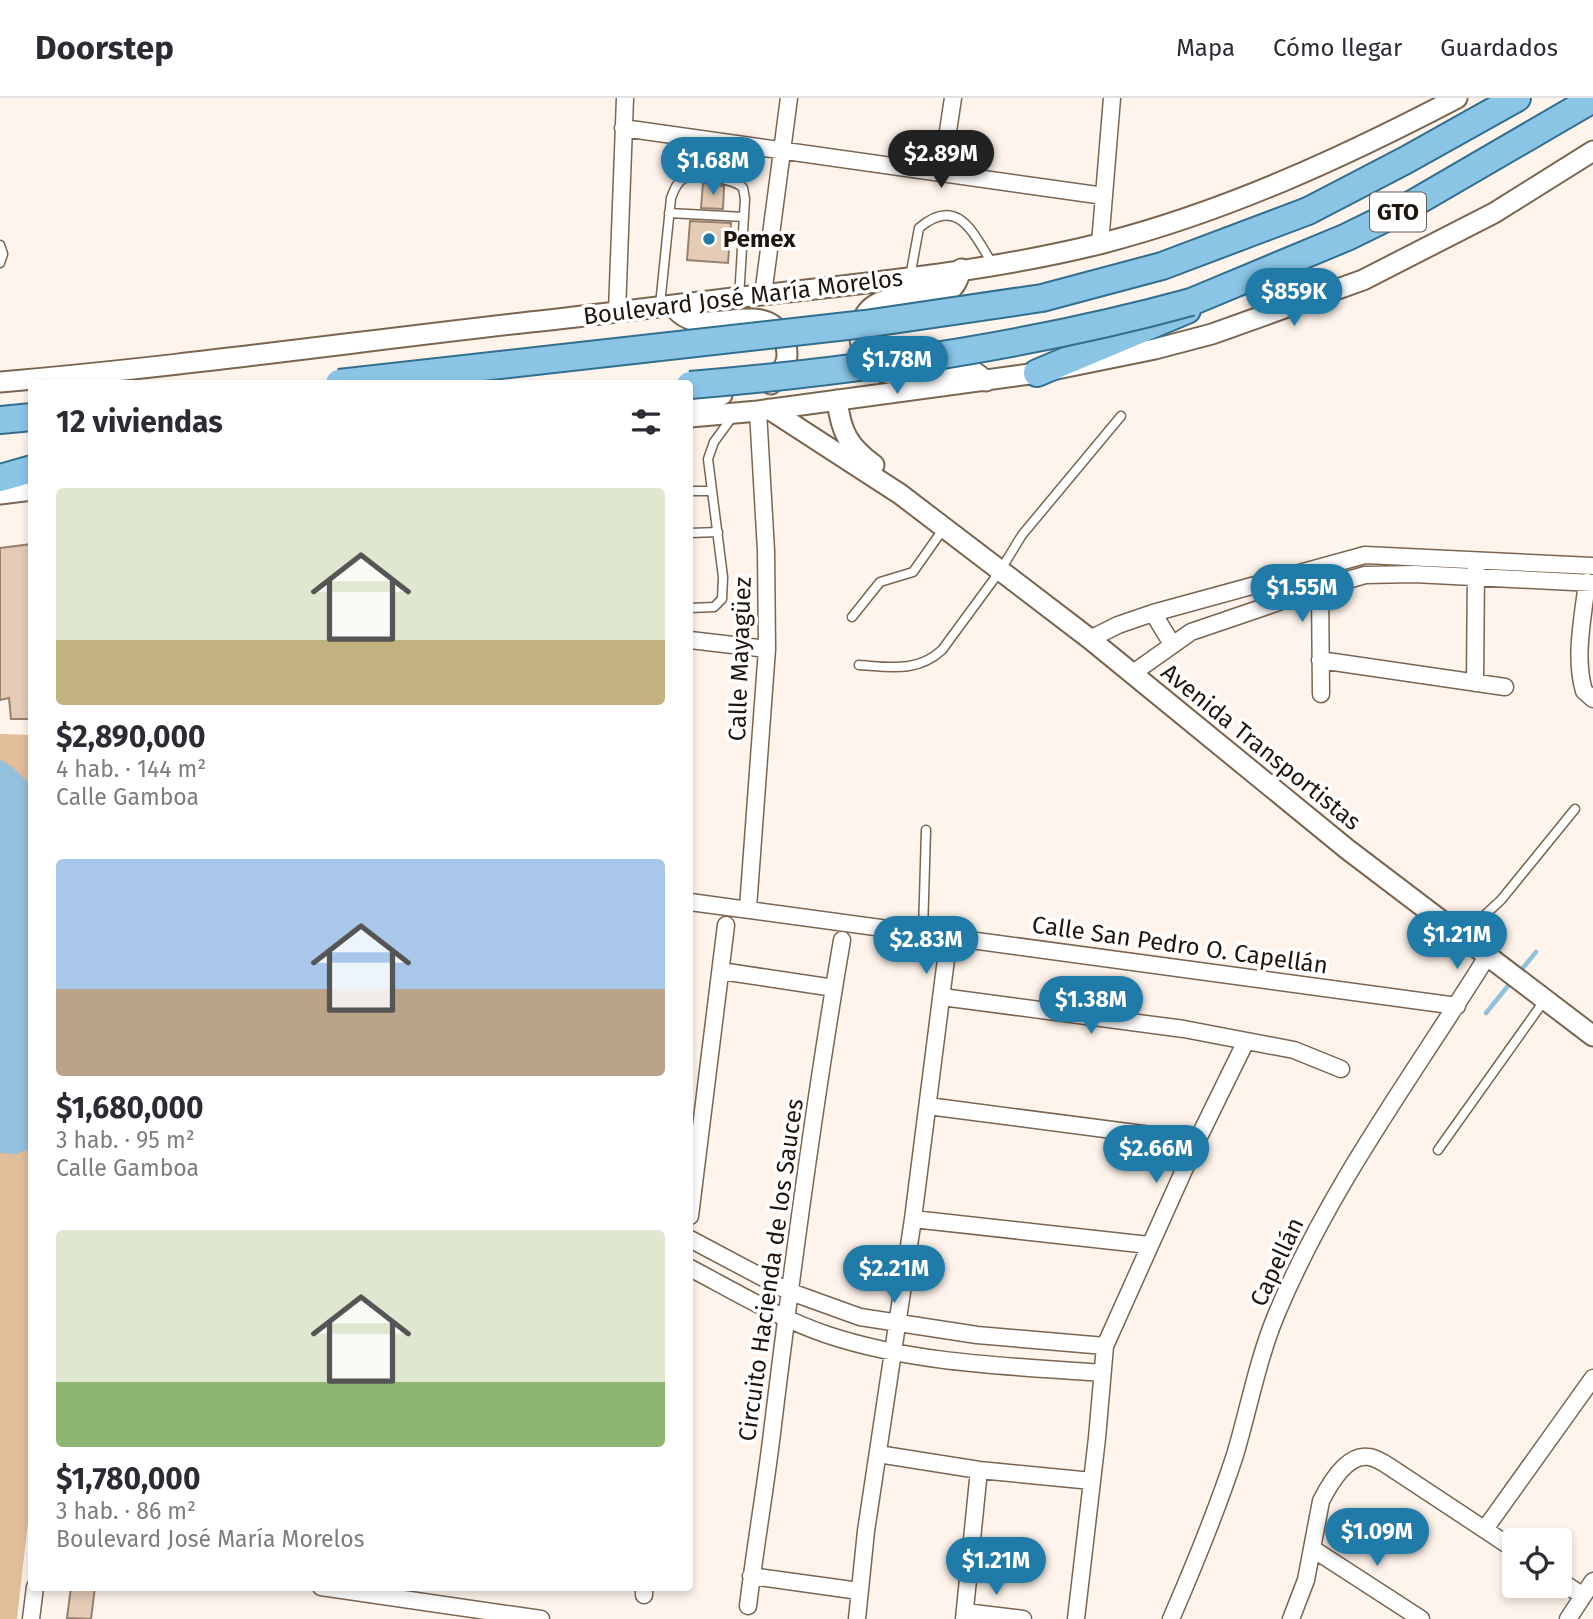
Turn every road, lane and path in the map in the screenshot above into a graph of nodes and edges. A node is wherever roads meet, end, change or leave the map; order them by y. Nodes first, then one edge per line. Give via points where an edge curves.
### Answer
1 (625, 98) edge
2 (789, 98) edge
3 (953, 98) edge
4 (1112, 98) edge
5 (1457, 98) edge
6 (1517, 98) edge
7 (1593, 99) edge
8 (1593, 119) edge
9 (623, 128) junction
10 (1535, 134) junction
11 (783, 149) junction
12 (1593, 151) edge
13 (942, 172) junction
14 (1104, 196) junction
15 (668, 213) junction
16 (744, 217) junction
17 (1100, 244) junction
18 (0, 245) edge
19 (0, 263) edge
20 (992, 265) junction
21 (1271, 268) junction
22 (961, 269) junction
23 (910, 277) junction
24 (763, 295) junction
25 (740, 298) junction
26 (667, 307) junction
27 (617, 312) junction
28 (1037, 373) junction
29 (63, 380) edge
30 (366, 380) edge
31 (986, 380) junction
32 (28, 385) edge
33 (693, 386) edge
34 (1, 388) edge
35 (693, 400) edge
36 (836, 400) junction
37 (28, 408) edge
38 (764, 410) junction
39 (734, 414) junction
40 (1121, 416) dead end
41 (28, 417) edge
42 (693, 417) edge
43 (0, 420) edge
44 (28, 459) edge
45 (0, 462) edge
46 (28, 470) edge
47 (0, 478) edge
48 (28, 490) edge
49 (693, 491) edge
50 (712, 491) junction
51 (0, 494) edge
52 (900, 494) junction
53 (944, 528) junction
54 (718, 532) junction
55 (693, 533) edge
56 (1476, 560) junction
57 (1593, 566) edge
58 (1000, 571) junction
59 (1475, 578) junction
60 (1590, 583) edge
61 (1320, 588) junction
62 (693, 608) edge
63 (1153, 613) junction
64 (852, 617) dead end
65 (1090, 639) junction
66 (693, 640) edge
67 (1172, 644) junction
68 (767, 649) junction
69 (1320, 660) junction
70 (859, 665) dead end
71 (1133, 673) junction
72 (1475, 683) junction
73 (1505, 687) dead end
74 (1321, 694) dead end
75 (1593, 699) edge
76 (1575, 809) dead end
77 (926, 830) dead end
78 (693, 902) edge
79 (748, 908) junction
80 (726, 925) dead end
81 (923, 932) junction
82 (1462, 936) junction
83 (842, 940) dead end
84 (946, 959) dead end
85 (1494, 959) junction
86 (721, 971) junction
87 (834, 988) junction
88 (942, 998) junction
89 (1546, 999) junction
90 (1457, 1006) junction
91 (1593, 1036) edge
92 (1246, 1041) junction
93 (1340, 1069) dead end
94 (928, 1106) junction
95 (1197, 1141) junction
96 (1438, 1150) dead end
97 (693, 1192) edge
98 (913, 1219) junction
99 (693, 1241) edge
100 (1149, 1245) junction
101 (693, 1270) edge
102 (789, 1291) junction
103 (785, 1317) junction
104 (898, 1325) junction
105 (1104, 1346) junction
106 (894, 1353) junction
107 (1101, 1373) junction
108 (1593, 1378) edge
109 (1586, 1401) edge
110 (878, 1454) junction
111 (979, 1470) junction
112 (1092, 1481) junction
113 (1485, 1529) junction
114 (1502, 1541) edge
115 (1313, 1549) junction
116 (751, 1576) junction
117 (1593, 1581) edge
118 (1572, 1589) edge
119 (34, 1591) edge
120 (348, 1591) edge
121 (859, 1591) junction
122 (1583, 1596) junction
123 (748, 1606) dead end
124 (964, 1615) edge
125 (31, 1619) edge
126 (541, 1619) edge
127 (857, 1619) edge
128 (1023, 1619) edge
129 (1076, 1619) edge
130 (1171, 1619) edge
131 (1291, 1619) edge
132 (1421, 1619) edge
133 (1568, 1619) edge

1 - 9 street
2 - 11 street
3 - 13 street
4 - 14 street
5 - 17 street, Boulevard José María Morelos via 1301,173 1188,217
6 - 30 main road, Boulevard José María Morelos / GTO, bridge via 1308,211 1162,266 1042,298 865,324
7 - 10 main road, GTO
8 - 10 main road
9 - 11 street
9 - 27 street
10 - 21 main road, GTO via 1402,210
11 - 13 street
11 - 24 street
12 - 28 street via 1494,213 1363,280 1212,334
13 - 14 street
14 - 17 street
15 - 16 lane
15 - 16 lane via 675,186 680,180 697,177 738,183 745,199
15 - 26 lane
16 - 25 lane
17 - 20 street, Boulevard José María Morelos
18 - 19 lane
20 - 22 street, Boulevard José María Morelos
20 - 23 lane via 967,222 954,215 930,219 919,228
21 - 28 main road via 1163,321
21 - 33 main road, GTO, bridge via 1191,302 981,350
22 - 23 street, Boulevard José María Morelos
22 - 31 street via 948,292 870,306 858,340 865,357 899,376 962,368
23 - 24 street, Boulevard José María Morelos
24 - 25 street, Boulevard José María Morelos
25 - 26 street, Boulevard José María Morelos
26 - 27 street, Boulevard José María Morelos
26 - 35 street via 691,321 749,318 768,322 779,330 787,348 776,381 757,392
27 - 29 street, Boulevard José María Morelos
28 - 31 street
31 - 36 street
32 - 34 street, Boulevard José María Morelos
34 - 37 main road
36 - 38 street
36 - 52 street, Avenida Transportistas via 840,425 852,446
38 - 39 street
38 - 52 street, Avenida Transportistas
38 - 68 street, Calle Mayagüez
39 - 42 street
39 - 50 lane via 709,451
40 - 58 lane via 1022,535
41 - 43 main road
44 - 45 main road
46 - 47 main road
48 - 51 street
49 - 50 lane
50 - 54 lane
52 - 53 street, Avenida Transportistas
53 - 58 street, Avenida Transportistas
53 - 64 lane via 913,572 880,582
54 - 55 lane
54 - 62 lane via 722,599 714,607
56 - 57 street
56 - 59 street
56 - 63 street via 1365,555
58 - 65 street, Avenida Transportistas
58 - 70 lane via 932,660 906,668
59 - 60 street
59 - 61 street via 1384,573
59 - 72 street
60 - 75 street via 1580,663 1584,691
61 - 67 street via 1217,622
61 - 69 street
63 - 65 street
63 - 67 street
65 - 71 street, Avenida Transportistas
66 - 68 street
67 - 71 street
68 - 79 street, Calle Mayagüez
69 - 72 street
69 - 74 street
71 - 82 street, Avenida Transportistas via 1347,849
72 - 73 street
76 - 82 lane via 1501,900
77 - 81 lane
78 - 79 street, Calle San Pedro O. Capellán
79 - 81 street, Calle San Pedro O. Capellán
80 - 86 street
81 - 90 street, Calle San Pedro O. Capellán
82 - 85 street, Avenida Transportistas
83 - 87 street, Circuito Hacienda de los Sauces
84 - 88 street
85 - 89 street, Avenida Transportistas
85 - 90 street, Capellán
86 - 87 street
86 - 97 street
87 - 102 street, Circuito Hacienda de los Sauces
88 - 92 street
88 - 94 street
89 - 91 street, Avenida Transportistas
89 - 96 lane
90 - 130 street, Capellán via 1362,1148 1278,1311 1234,1458
92 - 93 street via 1294,1050
92 - 95 street
94 - 95 street
94 - 98 street
95 - 100 street
98 - 100 street
98 - 104 street
99 - 102 street
100 - 105 street
101 - 103 street
102 - 103 street, Circuito Hacienda de los Sauces
102 - 104 street via 860,1317
103 - 106 street
103 - 116 street, Circuito Hacienda de los Sauces
104 - 105 street
104 - 106 street
105 - 107 street
106 - 107 street
106 - 110 street
107 - 112 street
108 - 109 street
109 - 113 street
110 - 111 street
110 - 121 street
111 - 112 street
111 - 124 street
112 - 129 street
113 - 114 street
113 - 115 street via 1371,1457 1343,1468 1326,1490 1317,1514
115 - 131 street
115 - 132 street
116 - 121 street
116 - 123 street, Circuito Hacienda de los Sauces
117 - 122 street
118 - 122 street
119 - 125 street
120 - 126 street
121 - 127 street
122 - 133 street
124 - 128 street

